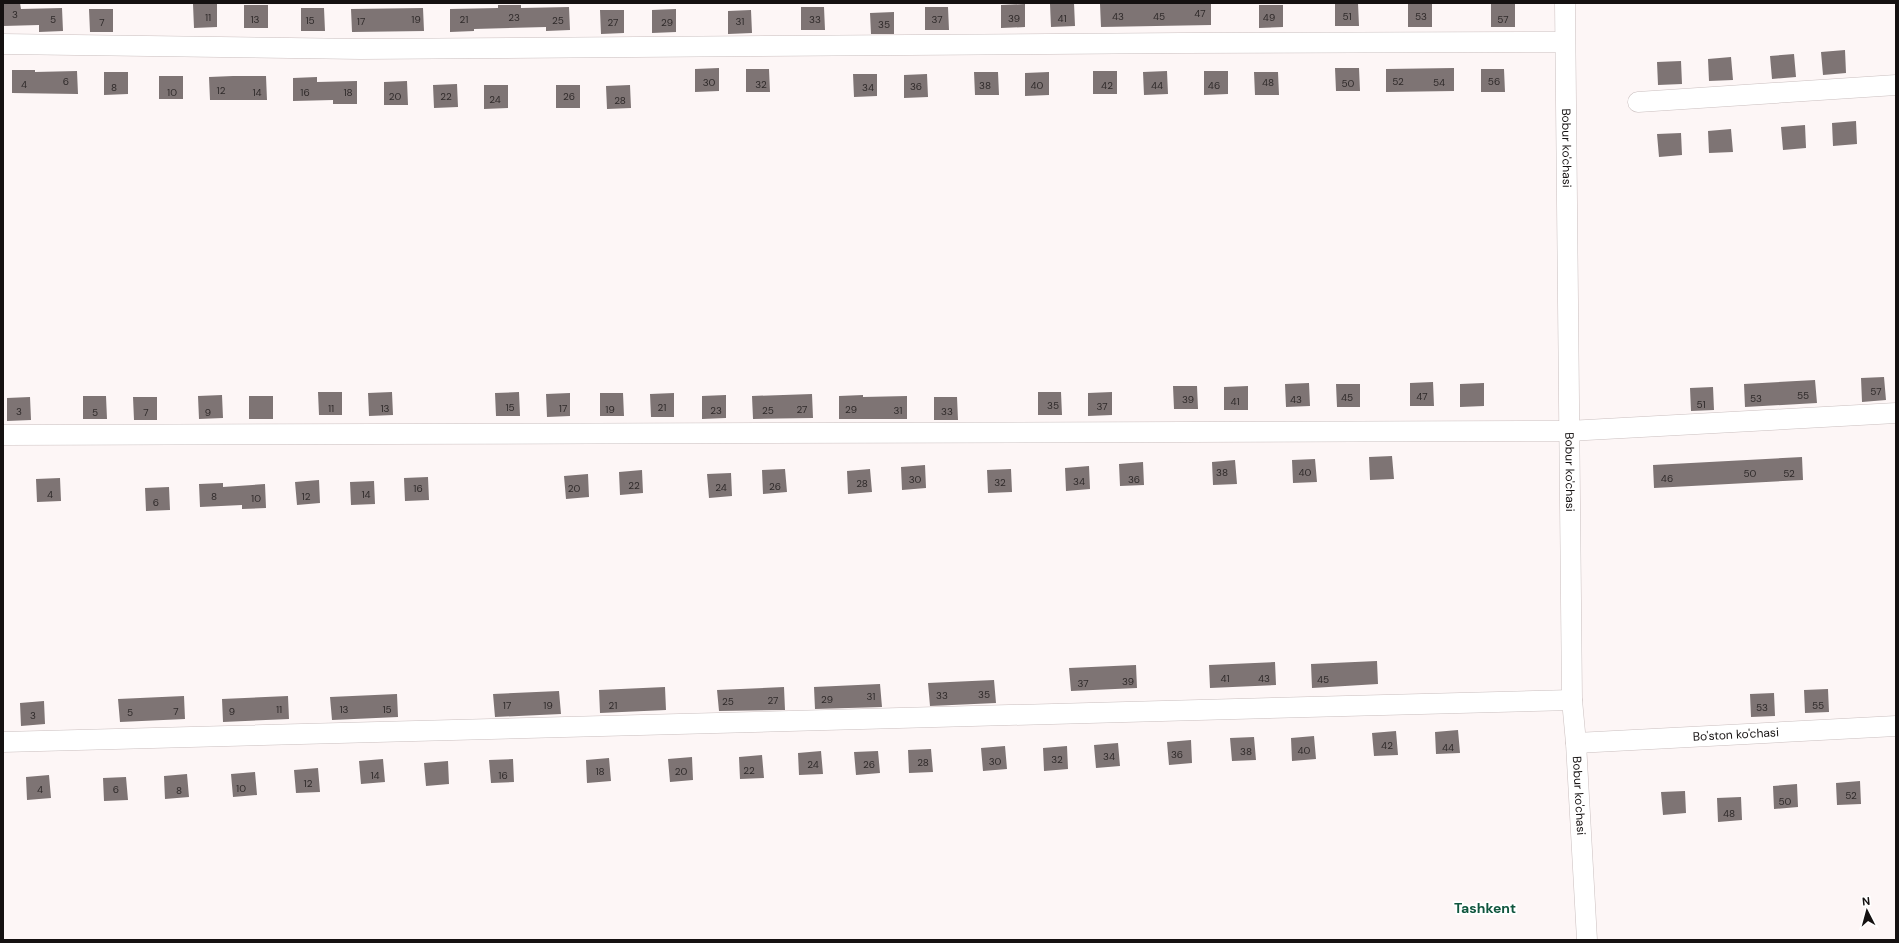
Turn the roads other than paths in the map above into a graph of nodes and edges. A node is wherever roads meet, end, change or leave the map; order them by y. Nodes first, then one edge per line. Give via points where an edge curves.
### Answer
1 (1564, 3) edge
2 (1564, 42) junction
3 (3, 44) edge
4 (1896, 85) edge
5 (1638, 102) dead end
6 (1896, 413) edge
7 (1568, 431) junction
8 (3, 435) edge
9 (1572, 700) junction
10 (1896, 726) edge
11 (3, 742) edge
12 (1576, 743) junction
13 (1587, 940) edge

1 - 2 street, Bobur ko'chasi
2 - 3 street via 361,49
2 - 7 street, Bobur ko'chasi
4 - 5 street
6 - 7 street
7 - 8 street
7 - 9 street, Bobur ko'chasi
9 - 11 street
9 - 12 street, Bobur ko'chasi
10 - 12 street, Bo'ston ko'chasi
12 - 13 street, Bobur ko'chasi

